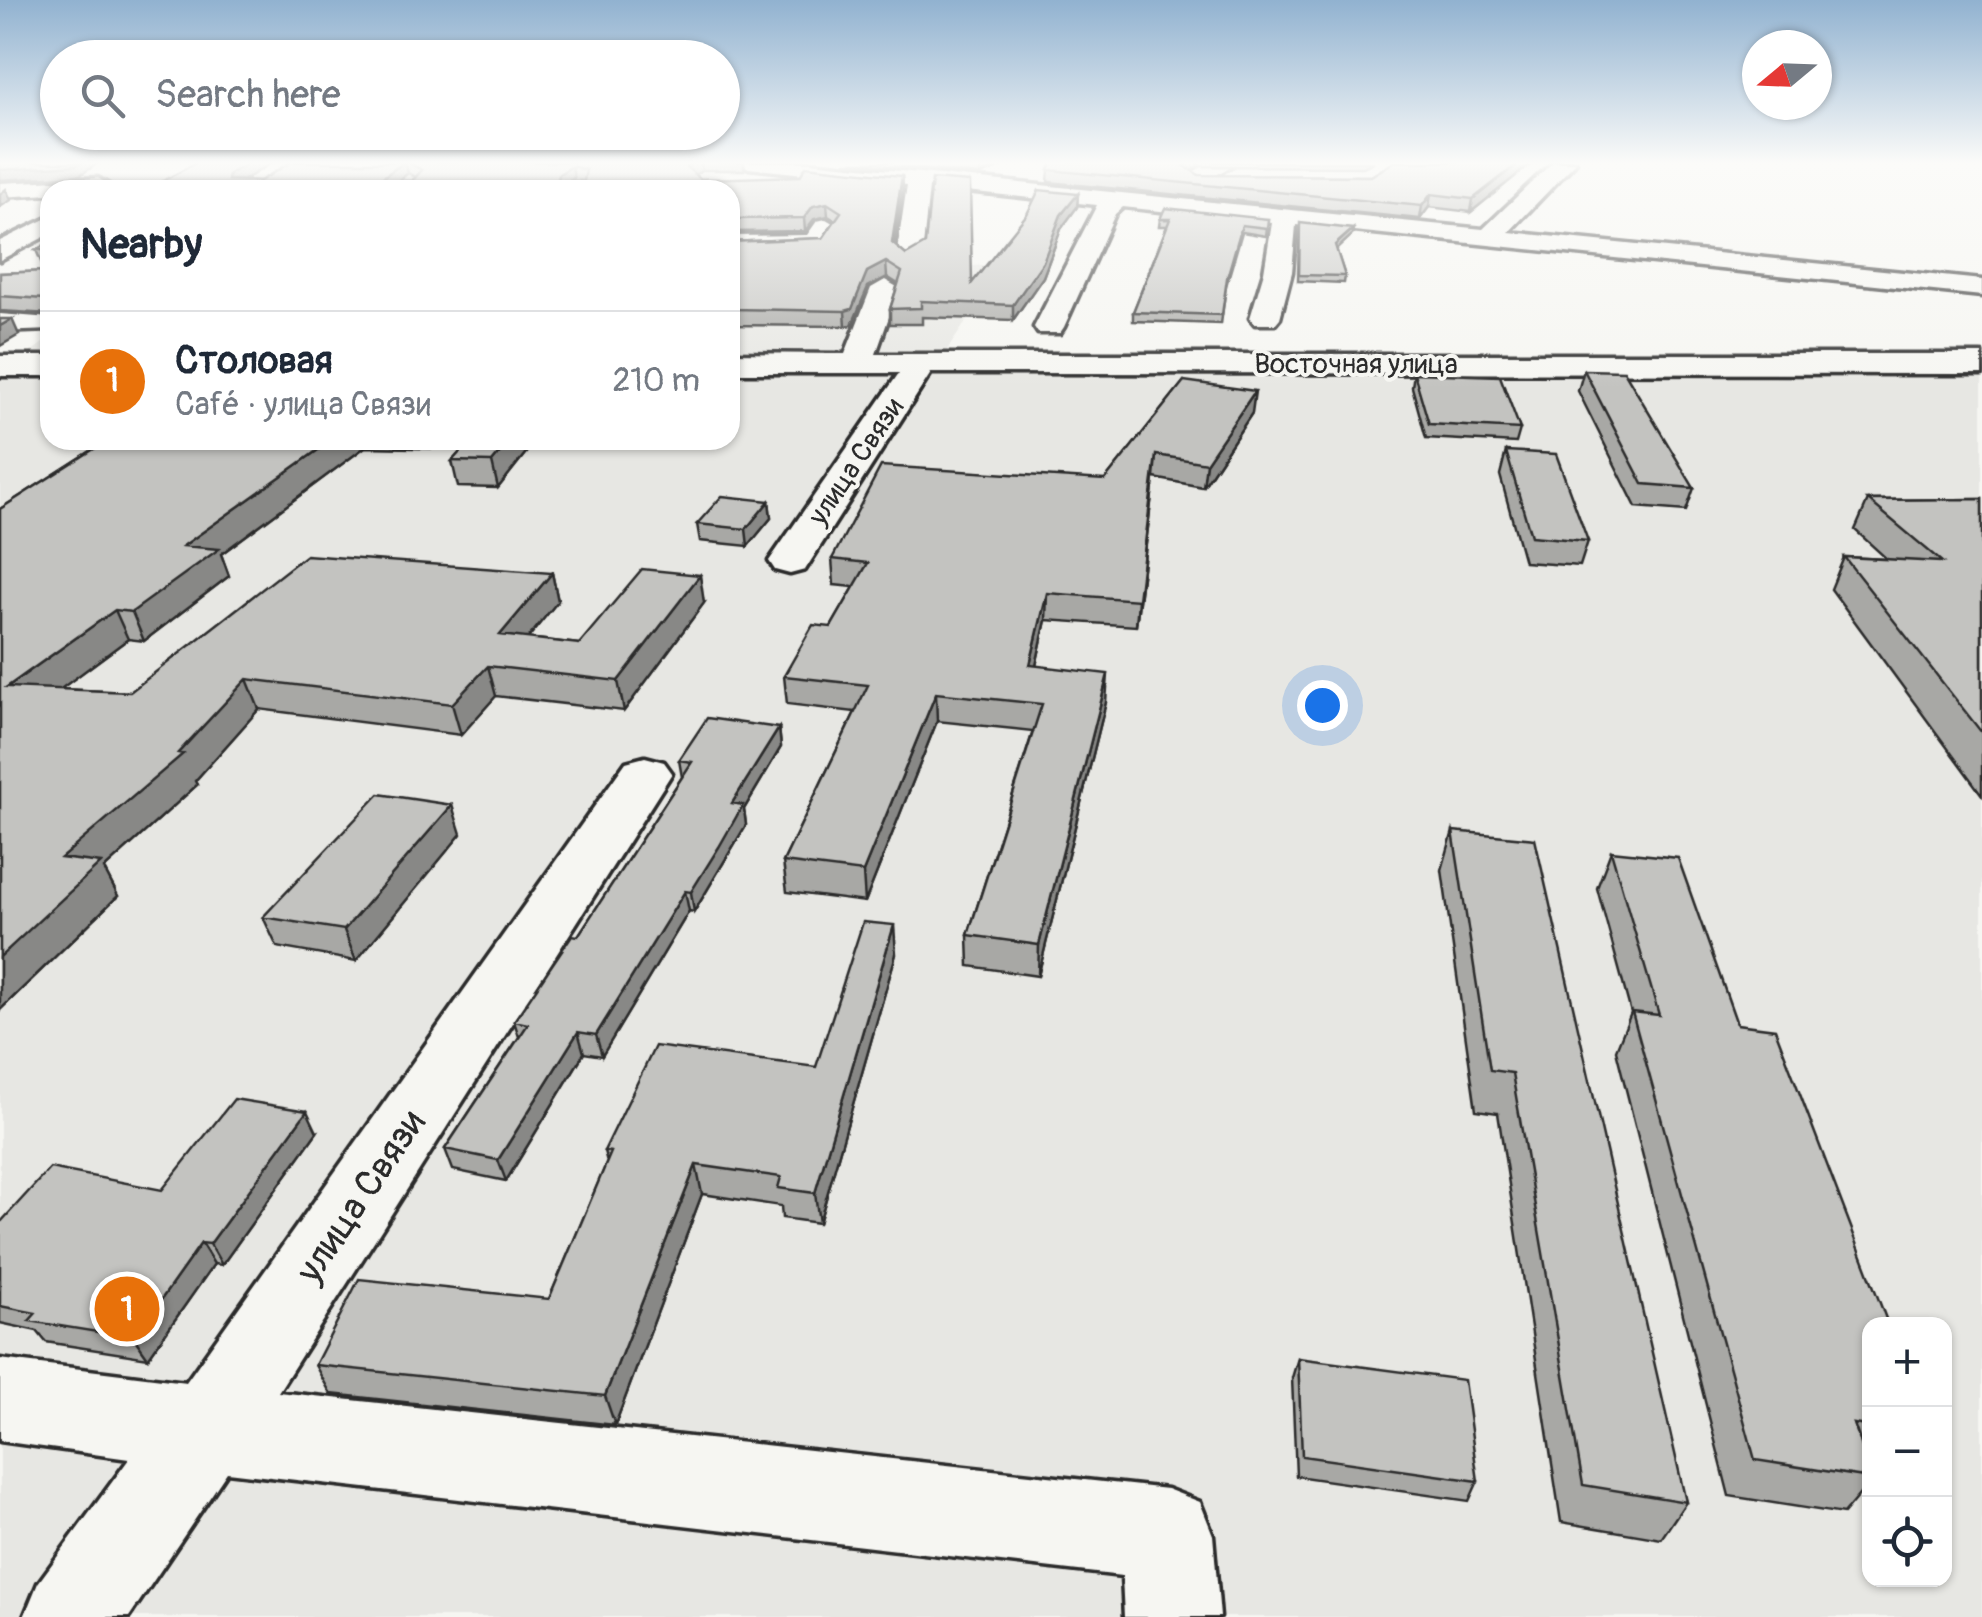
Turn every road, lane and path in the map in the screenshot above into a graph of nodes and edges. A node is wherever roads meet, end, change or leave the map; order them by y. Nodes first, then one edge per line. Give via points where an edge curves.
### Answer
1 (26, 237) edge
2 (819, 237) edge
3 (912, 237) edge
4 (1092, 237) edge
5 (1283, 237) edge
6 (1473, 237) edge
7 (1488, 239) joint
8 (740, 244) edge
9 (0, 252) edge
10 (40, 258) edge
11 (909, 258) edge
12 (6, 277) edge
13 (886, 288) edge
14 (1982, 288) edge
15 (1266, 318) dead end
16 (0, 323) edge
17 (40, 324) edge
18 (1049, 328) dead end
19 (857, 362) junction
20 (922, 362) junction
21 (740, 363) edge
22 (1982, 364) edge
23 (0, 366) edge
24 (40, 366) edge
25 (790, 560) dead end
26 (645, 773) dead end
27 (0, 1400) edge
28 (206, 1427) junction
29 (72, 1617) edge
30 (1172, 1617) edge

1 - 9 street
2 - 8 street via 815,243
3 - 11 street
4 - 18 street
5 - 15 street
6 - 7 street
7 - 14 street
10 - 12 street
13 - 19 street
16 - 17 street
19 - 20 street, Восточная улица
19 - 21 street, Восточная улица
20 - 22 street, Восточная улица
20 - 25 street, улица Связи
23 - 24 street
26 - 28 street, улица Связи
27 - 28 street
28 - 29 street, улица Связи
28 - 30 street via 1166,1535

